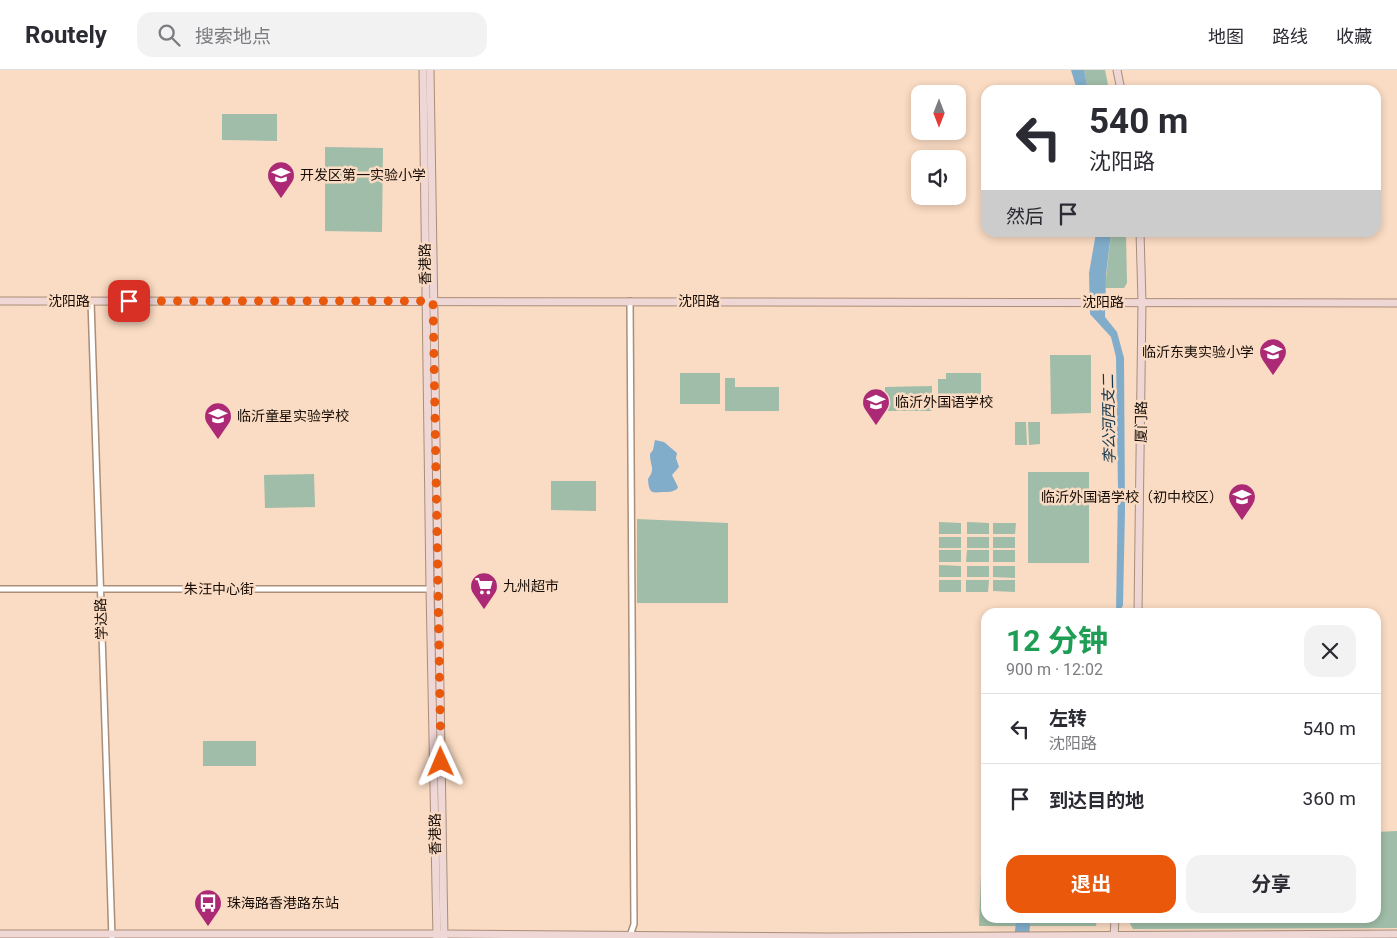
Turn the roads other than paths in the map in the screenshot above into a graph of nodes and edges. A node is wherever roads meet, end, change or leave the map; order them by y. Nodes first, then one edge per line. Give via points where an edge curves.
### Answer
1 (423, 70) edge
2 (430, 70) edge
3 (1117, 70) edge
4 (1121, 85) edge
5 (1140, 237) edge
6 (0, 301) edge
7 (91, 301) junction
8 (430, 301) junction
9 (630, 301) junction
10 (1142, 302) junction
11 (1397, 303) edge
12 (0, 589) edge
13 (100, 589) junction
14 (430, 589) junction
15 (438, 589) junction
16 (1138, 608) edge
17 (1115, 923) edge
18 (0, 934) edge
19 (1397, 934) edge
20 (112, 936) edge
21 (441, 936) edge
22 (630, 936) junction
23 (1114, 936) edge
24 (843, 937) edge

1 - 8 main road, 香港路
2 - 8 main road, 香港路
3 - 4 main road
5 - 10 main road, 厦门路
6 - 7 main road, 沈阳路
7 - 8 main road, 沈阳路
7 - 13 street, 学达路
8 - 9 main road, 沈阳路
8 - 14 main road, 香港路
8 - 15 main road, 香港路
9 - 10 main road, 沈阳路
9 - 22 street via 634,914
10 - 11 main road, 沈阳路
10 - 16 main road, 厦门路
12 - 13 street, 朱汪中心街
13 - 14 street, 朱汪中心街
13 - 20 street, 学达路
14 - 15 street, 朱汪中心街
14 - 21 main road, 香港路
15 - 21 main road, 香港路
17 - 23 main road
18 - 20 main road
19 - 23 main road
20 - 21 main road
21 - 22 main road
22 - 24 main road
23 - 24 main road

